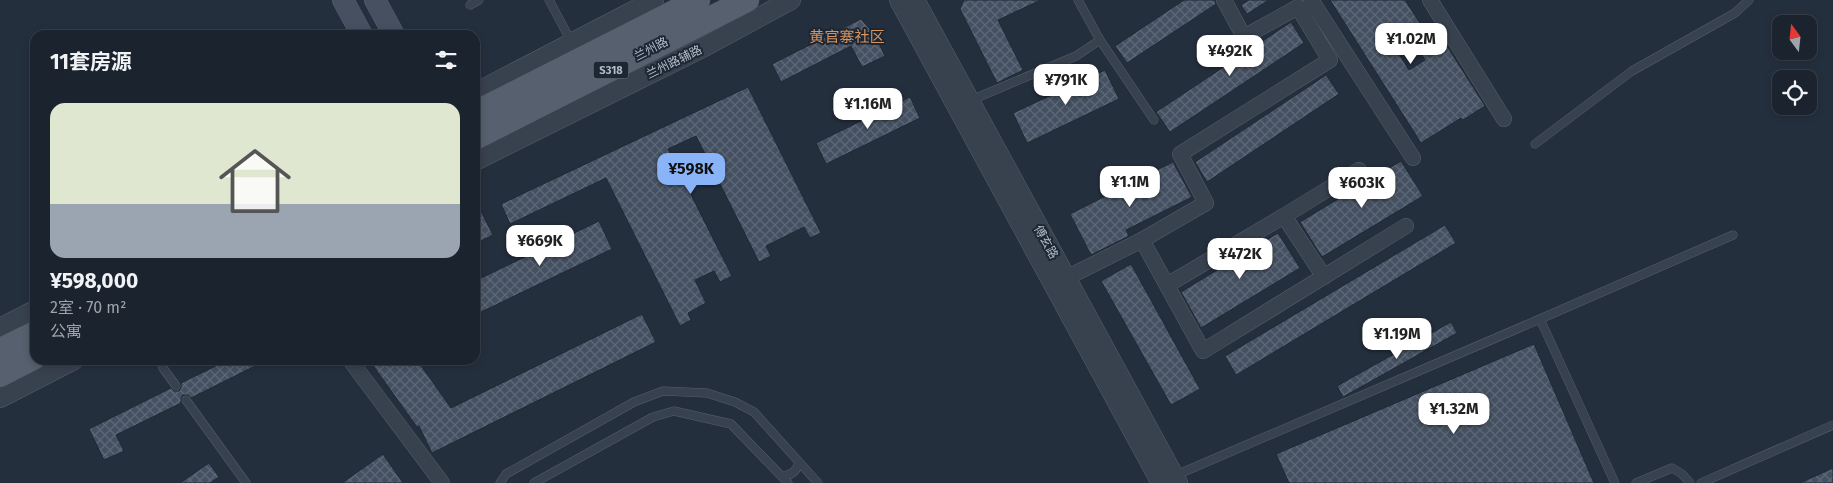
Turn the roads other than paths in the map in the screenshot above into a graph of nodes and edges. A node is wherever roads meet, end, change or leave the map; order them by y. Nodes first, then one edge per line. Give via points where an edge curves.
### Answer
1 (343, 0) edge
2 (375, 0) edge
3 (479, 0) edge
4 (549, 0) edge
5 (654, 0) edge
6 (698, 0) edge
7 (747, 0) edge
8 (791, 0) edge
9 (899, 0) edge
10 (915, 0) edge
11 (1078, 0) edge
12 (1224, 0) edge
13 (1311, 0) edge
14 (1430, 0) edge
15 (1749, 0) edge
16 (470, 5) dead end
17 (359, 30) edge
18 (391, 30) edge
19 (1100, 40) junction
20 (576, 51) junction
21 (480, 91) edge
22 (969, 101) junction
23 (480, 110) edge
24 (1504, 119) dead end
25 (1154, 120) dead end
26 (480, 135) edge
27 (1535, 144) dead end
28 (1413, 158) dead end
29 (480, 159) edge
30 (1359, 170) dead end
31 (1284, 216) junction
32 (1406, 226) dead end
33 (1733, 235) dead end
34 (1142, 240) junction
35 (1324, 277) junction
36 (1066, 278) junction
37 (1166, 285) junction
38 (30, 313) edge
39 (1540, 320) junction
40 (0, 328) edge
41 (30, 335) edge
42 (0, 350) edge
43 (30, 360) edge
44 (64, 365) edge
45 (161, 365) edge
46 (354, 365) edge
47 (0, 375) edge
48 (176, 386) dead end
49 (0, 398) edge
50 (186, 400) dead end
51 (1833, 425) edge
52 (799, 462) junction
53 (781, 476) junction
54 (1171, 481) edge
55 (246, 483) edge
56 (442, 483) edge
57 (500, 483) edge
58 (534, 483) edge
59 (788, 483) edge
60 (818, 483) edge
61 (1615, 483) edge
62 (1636, 483) edge
63 (1690, 483) edge
64 (1701, 483) edge

1 - 17 main road
2 - 18 main road
3 - 16 lane
4 - 20 lane
5 - 20 street
6 - 20 main road, 兰州路 / S318
7 - 26 main road, 兰州路 / S318
8 - 29 street, 兰州路辅路
9 - 54 street, 傅玄路
10 - 22 street, 傅玄路
11 - 19 lane
12 - 34 street via 1244,37 1298,7 1330,60 1180,154 1206,203
13 - 28 street
14 - 24 street
15 - 27 lane via 1735,13 1632,71
19 - 22 lane via 1076,56
19 - 25 lane
20 - 21 street
20 - 23 main road, 兰州路 / S318
22 - 36 street, 傅玄路
30 - 31 street
31 - 35 street
31 - 37 street
32 - 35 street
33 - 39 lane
34 - 36 street
34 - 37 street
35 - 37 street via 1203,351
36 - 54 street, 傅玄路
38 - 40 street
39 - 54 lane
39 - 61 lane
41 - 42 main road
43 - 47 main road
44 - 49 street
45 - 48 lane
46 - 56 street
50 - 55 lane
51 - 64 lane
52 - 53 lane via 795,471
52 - 57 lane via 754,412 735,402 707,394 663,392 608,416 506,474
52 - 60 lane
53 - 58 lane via 731,424 674,410 653,417
53 - 59 lane
62 - 63 lane via 1672,468

